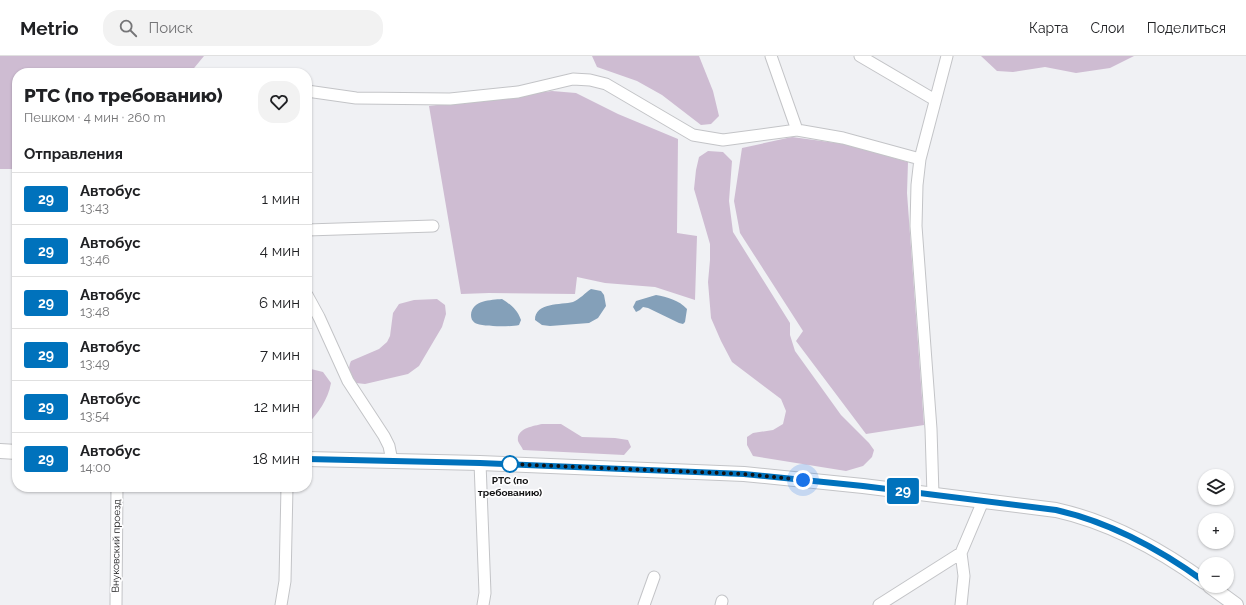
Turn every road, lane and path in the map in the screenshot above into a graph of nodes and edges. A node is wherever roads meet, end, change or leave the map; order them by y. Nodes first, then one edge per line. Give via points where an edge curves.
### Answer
1 (771, 56) edge
2 (860, 56) edge
3 (947, 56) edge
4 (312, 93) edge
5 (935, 100) junction
6 (797, 130) junction
7 (920, 159) junction
8 (432, 226) dead end
9 (312, 230) edge
10 (312, 304) edge
11 (0, 451) edge
12 (12, 452) edge
13 (312, 458) edge
14 (392, 461) junction
15 (480, 463) junction
16 (117, 492) edge
17 (287, 492) edge
18 (933, 495) junction
19 (983, 501) junction
20 (961, 554) junction
21 (654, 577) dead end
22 (1198, 577) edge
23 (1218, 593) edge
24 (1231, 604) edge
25 (116, 605) edge
26 (281, 605) edge
27 (483, 605) edge
28 (644, 605) edge
29 (879, 605) edge
30 (961, 605) edge

1 - 6 street
2 - 5 street
3 - 5 street
4 - 6 street via 356,98 450,99 518,92 573,79 590,80 606,84 693,135 723,140
5 - 7 street
6 - 7 street via 843,138
7 - 18 street via 916,226 931,429
8 - 9 street
10 - 14 street via 348,381 384,436
11 - 12 main road
13 - 14 main road
14 - 15 main road
15 - 18 main road via 744,474
15 - 27 street via 485,593
16 - 25 street, Внуковский проезд
17 - 26 street via 285,581
18 - 19 main road
19 - 20 street
19 - 22 main road via 1056,510 1095,521 1162,554
20 - 29 street
20 - 30 street via 964,576
21 - 28 street
23 - 24 main road

